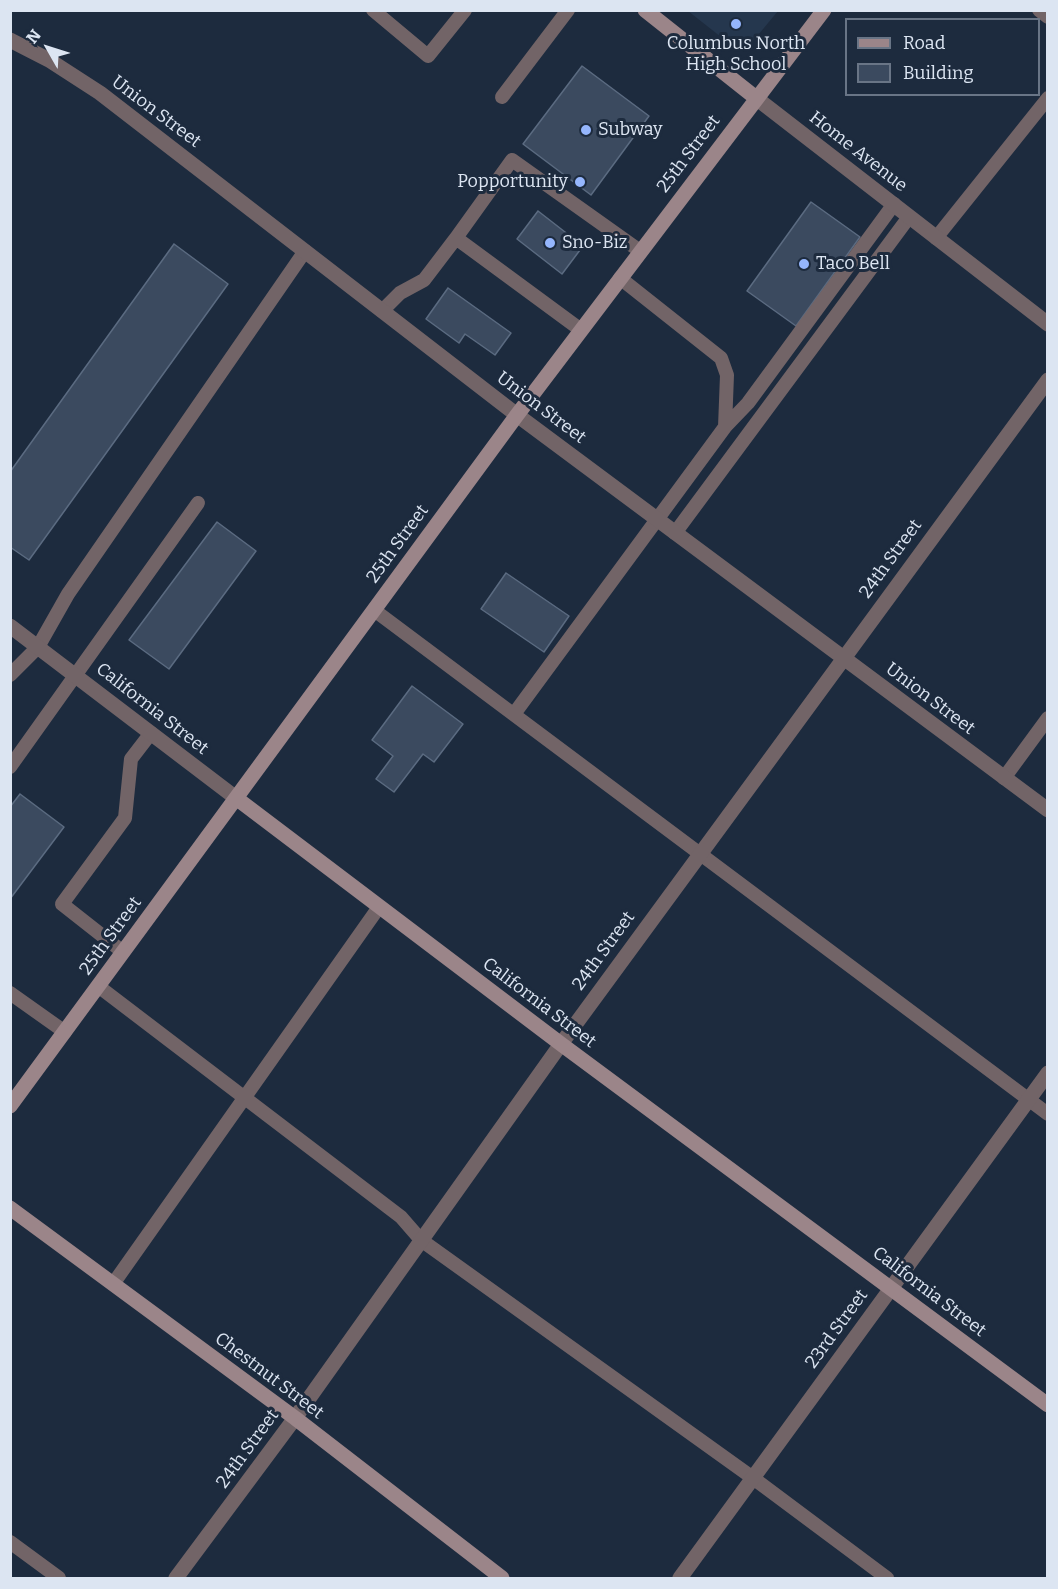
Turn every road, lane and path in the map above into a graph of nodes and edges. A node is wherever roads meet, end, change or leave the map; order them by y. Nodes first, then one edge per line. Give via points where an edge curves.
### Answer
1 (373, 10) edge
2 (465, 10) edge
3 (568, 10) edge
4 (645, 10) edge
5 (824, 10) edge
6 (1039, 10) edge
7 (1047, 17) edge
8 (10, 40) edge
9 (502, 97) dead end
10 (756, 98) junction
11 (1047, 98) edge
12 (894, 204) junction
13 (909, 217) junction
14 (456, 238) junction
15 (936, 238) junction
16 (305, 251) junction
17 (640, 251) junction
18 (620, 278) junction
19 (382, 310) junction
20 (1047, 324) edge
21 (581, 330) junction
22 (1047, 380) edge
23 (518, 415) junction
24 (725, 427) junction
25 (198, 503) dead end
26 (657, 519) junction
27 (675, 533) junction
28 (374, 610) junction
29 (10, 626) edge
30 (38, 648) junction
31 (842, 658) junction
32 (10, 675) edge
33 (76, 676) junction
34 (514, 714) junction
35 (1047, 718) edge
36 (151, 733) junction
37 (10, 766) edge
38 (1004, 778) junction
39 (236, 798) junction
40 (1047, 810) edge
41 (700, 853) junction
42 (380, 907) junction
43 (123, 952) junction
44 (98, 986) junction
45 (10, 993) edge
46 (65, 1032) junction
47 (561, 1044) junction
48 (1047, 1073) edge
49 (245, 1098) junction
50 (1028, 1099) junction
51 (10, 1106) edge
52 (1047, 1114) edge
53 (10, 1208) edge
54 (421, 1240) junction
55 (113, 1284) junction
56 (891, 1288) junction
57 (1047, 1405) edge
58 (295, 1418) junction
59 (753, 1478) junction
60 (10, 1542) edge
61 (59, 1578) edge
62 (176, 1578) edge
63 (502, 1578) edge
64 (680, 1578) edge
65 (887, 1578) edge

1 - 2 lane via 428,56
3 - 9 lane
4 - 10 street, Home Avenue
5 - 10 street, 25th Street
6 - 7 lane
8 - 16 street, Union Street via 100,93
10 - 12 street, Home Avenue
10 - 17 street, 25th Street
11 - 15 lane
12 - 13 street, Home Avenue
12 - 24 lane via 748,403
13 - 15 street, Home Avenue
13 - 27 lane
14 - 17 lane via 512,160
14 - 19 lane via 424,280
14 - 21 lane
15 - 20 street, Home Avenue
16 - 19 street, Union Street
16 - 30 lane via 68,594
17 - 18 street, 25th Street
18 - 21 street, 25th Street
18 - 24 lane via 721,358 727,375
19 - 23 street, Union Street
21 - 23 street, 25th Street
22 - 31 street, 24th Street
23 - 26 street, Union Street
23 - 28 street, 25th Street
24 - 26 lane
25 - 33 lane
26 - 27 street, Union Street
26 - 34 lane
27 - 31 street, Union Street
28 - 34 lane
28 - 39 street, 25th Street
29 - 30 street, California Street
30 - 32 lane
30 - 33 street, California Street
31 - 38 street, Union Street
31 - 41 street, 24th Street
33 - 36 street, California Street
33 - 37 lane
34 - 41 lane
35 - 38 lane
36 - 39 street, California Street
36 - 43 lane via 131,759 125,818 62,904
38 - 40 street, Union Street
39 - 42 street, California Street
39 - 43 street, 25th Street
41 - 47 street, 24th Street
41 - 50 lane
42 - 47 street, California Street
42 - 49 lane
43 - 44 street, 25th Street
44 - 46 street, 25th Street
44 - 49 lane
45 - 46 lane
46 - 51 street, 25th Street
47 - 54 street, 24th Street
47 - 56 street, California Street
48 - 50 street, 23rd Street
49 - 54 lane via 402,1217
49 - 55 lane
50 - 52 lane
50 - 56 street, 23rd Street
53 - 55 street, Chestnut Street
54 - 58 street, 24th Street
54 - 59 lane
55 - 58 street, Chestnut Street
56 - 57 street, California Street
56 - 59 street, 23rd Street
58 - 62 street, 24th Street
58 - 63 street, Chestnut Street
59 - 64 street, 23rd Street
59 - 65 lane
60 - 61 lane

